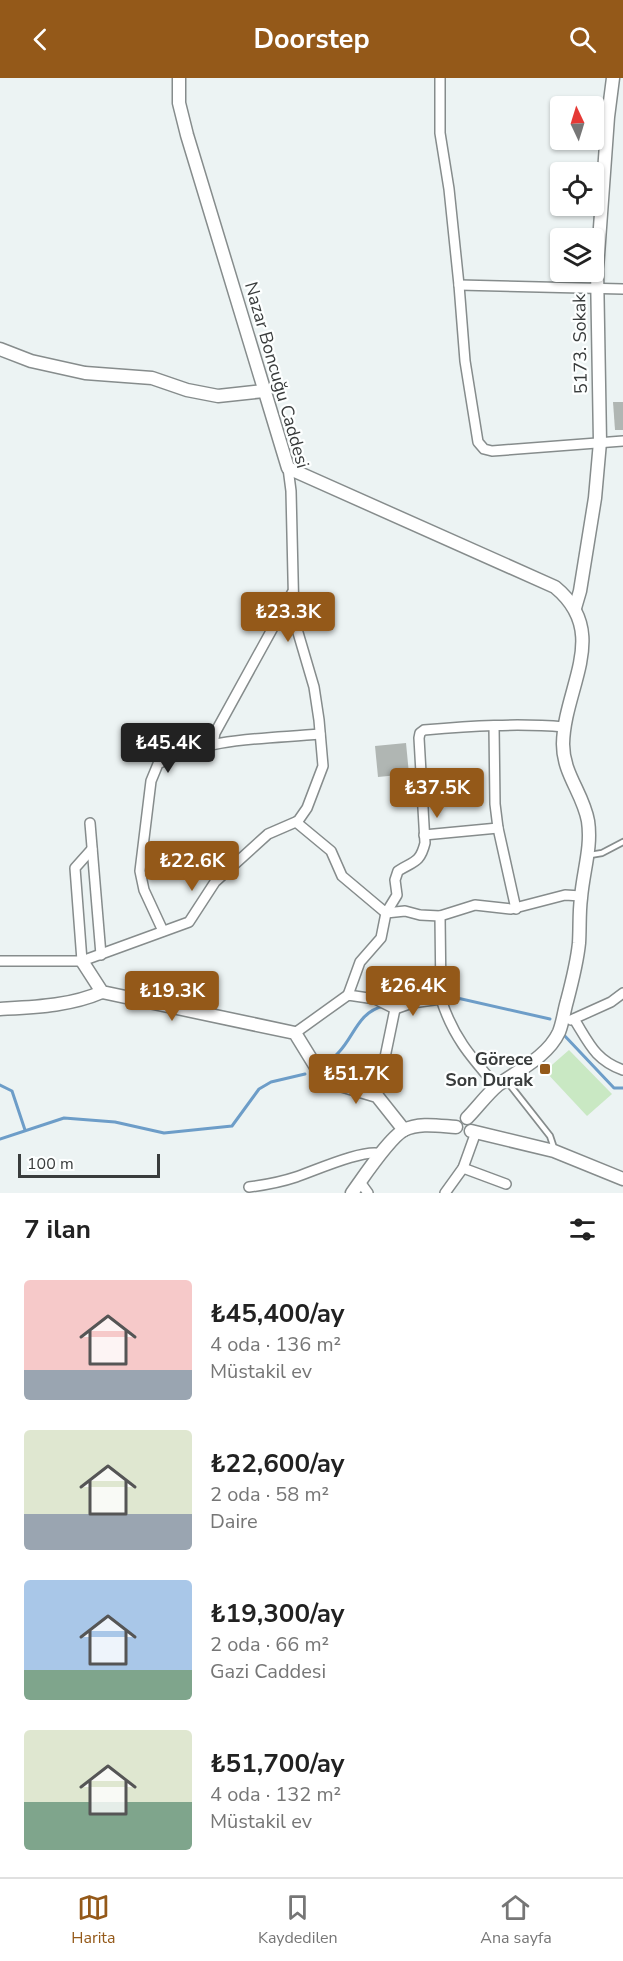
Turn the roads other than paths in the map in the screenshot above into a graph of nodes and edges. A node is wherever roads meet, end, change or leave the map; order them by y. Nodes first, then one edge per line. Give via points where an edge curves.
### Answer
1 (179, 78) edge
2 (440, 78) edge
3 (613, 78) edge
4 (459, 285) junction
5 (597, 289) junction
6 (623, 289) edge
7 (0, 349) edge
8 (264, 391) junction
9 (623, 441) edge
10 (600, 442) junction
11 (288, 468) junction
12 (293, 591) junction
13 (575, 608) junction
14 (494, 726) junction
15 (564, 727) junction
16 (320, 734) junction
17 (213, 744) junction
18 (296, 822) junction
19 (90, 823) dead end
20 (498, 828) junction
21 (424, 835) junction
22 (623, 842) edge
23 (92, 849) junction
24 (587, 856) junction
25 (580, 896) junction
26 (516, 909) junction
27 (386, 913) junction
28 (440, 916) junction
29 (163, 931) junction
30 (100, 955) junction
31 (82, 960) junction
32 (0, 961) edge
33 (102, 992) junction
34 (623, 993) edge
35 (348, 995) junction
36 (441, 999) junction
37 (390, 1006) junction
38 (0, 1009) edge
39 (574, 1019) junction
40 (561, 1026) junction
41 (295, 1033) junction
42 (623, 1070) edge
43 (501, 1083) junction
44 (377, 1096) junction
45 (467, 1118) junction
46 (456, 1127) junction
47 (404, 1130) junction
48 (474, 1132) junction
49 (554, 1151) junction
50 (381, 1154) junction
51 (463, 1168) junction
52 (623, 1179) edge
53 (360, 1182) junction
54 (506, 1184) dead end
55 (249, 1187) dead end
56 (352, 1193) edge
57 (368, 1193) edge
58 (445, 1193) edge

1 - 8 street, Nazar Boncuğu Caddesi via 179,102
2 - 4 street via 440,133
3 - 5 street, 5173. Sokak
4 - 5 street
4 - 10 street via 465,361 478,442 484,449
5 - 6 street
5 - 10 street, 5173. Sokak
7 - 8 street via 85,373 152,378 218,396
8 - 11 street, Nazar Boncuğu Caddesi
9 - 10 street
10 - 13 street, 5173. Sokak via 596,498
11 - 12 street, Nazar Boncuğu Caddesi
11 - 13 street via 555,587
12 - 16 street, Nazar Boncuğu Caddesi via 294,619 314,687
12 - 17 street via 215,733
13 - 15 street via 583,634 582,648
14 - 15 street
14 - 20 street
14 - 21 street via 420,733
15 - 24 street via 565,763 588,821
16 - 17 street
16 - 18 street, Nazar Boncuğu Caddesi via 323,765 307,808
17 - 29 street via 175,754 158,764 152,781 140,871 144,891
18 - 27 street via 331,851 342,876
18 - 29 street via 268,834 215,882 189,922
19 - 23 street
20 - 21 street
20 - 26 street
21 - 27 street via 418,861 398,871 397,895
22 - 24 lane
23 - 30 street
23 - 31 street via 75,868
24 - 25 street
25 - 26 street via 560,896
25 - 40 street via 577,955
26 - 28 street via 475,905
27 - 28 street via 405,911
27 - 35 street via 381,938 360,962
28 - 36 street
29 - 30 street
30 - 31 street
31 - 32 street
31 - 33 street
33 - 38 street via 88,999 50,1006
33 - 41 street
34 - 39 street
35 - 37 street
35 - 41 street
36 - 37 street
36 - 43 street via 465,1050
37 - 44 street
39 - 40 street
39 - 42 street via 594,1051 606,1063
40 - 43 street via 544,1053
41 - 44 street via 317,1069 337,1084
43 - 45 street
43 - 49 lane via 550,1136
44 - 47 street
45 - 46 street via 459,1120
45 - 48 street
46 - 47 street
46 - 48 street via 464,1135
47 - 50 street
48 - 49 street
48 - 51 street
49 - 52 street
50 - 53 street
50 - 55 street via 370,1152 294,1178
51 - 54 street
51 - 58 street
53 - 56 street
53 - 57 street

